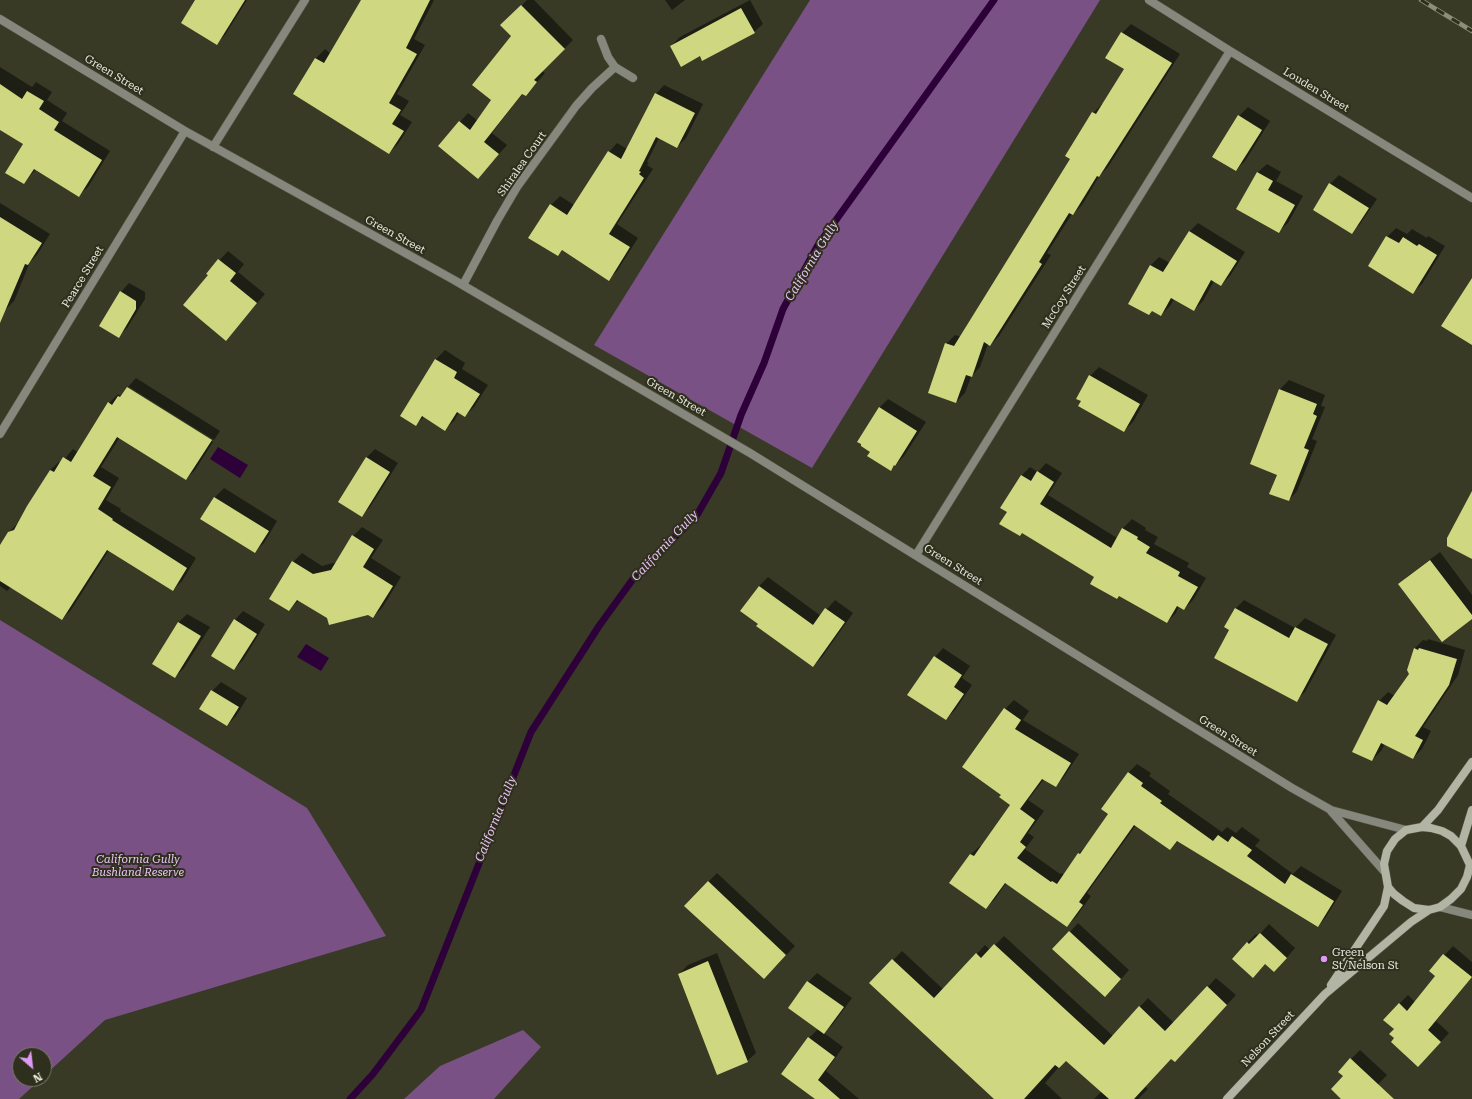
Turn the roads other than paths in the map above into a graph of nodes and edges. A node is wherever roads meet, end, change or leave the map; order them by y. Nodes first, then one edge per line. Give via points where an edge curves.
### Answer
1 (305, 0) edge
2 (1149, 0) edge
3 (0, 19) edge
4 (601, 39) dead end
5 (1230, 51) junction
6 (615, 67) junction
7 (633, 78) dead end
8 (185, 131) junction
9 (213, 147) junction
10 (1472, 198) edge
11 (463, 285) junction
12 (0, 434) edge
13 (916, 555) junction
14 (1472, 762) edge
15 (1331, 810) junction
16 (1472, 810) edge
17 (1422, 827) junction
18 (1406, 830) junction
19 (1461, 846) junction
20 (1471, 866) edge
21 (1384, 871) junction
22 (1388, 887) junction
23 (1440, 907) junction
24 (1429, 910) junction
25 (1472, 916) edge
26 (1325, 994) junction
27 (1227, 1099) edge

1 - 9 street
2 - 5 street, Louden Street
3 - 8 street, Green Street
4 - 6 street
5 - 10 street, Louden Street
5 - 13 street, McCoy Street
6 - 7 street
6 - 11 street, Shiralea Court via 576,106 517,187
8 - 9 street, Green Street
8 - 12 street, Pearce Street
9 - 11 street, Green Street
11 - 13 street, Green Street via 750,453
13 - 15 street, Green Street
14 - 17 street via 1438,810
15 - 18 street, Green Street
15 - 21 street, Green Street
16 - 19 street
17 - 18 street
17 - 19 street via 1442,831
18 - 21 street via 1387,851
19 - 20 street
20 - 23 street via 1461,889
21 - 22 street
22 - 24 street via 1414,908
22 - 26 street, Nelson Street via 1384,906
23 - 24 street
23 - 25 street
24 - 26 street, Nelson Street
26 - 27 street, Nelson Street

